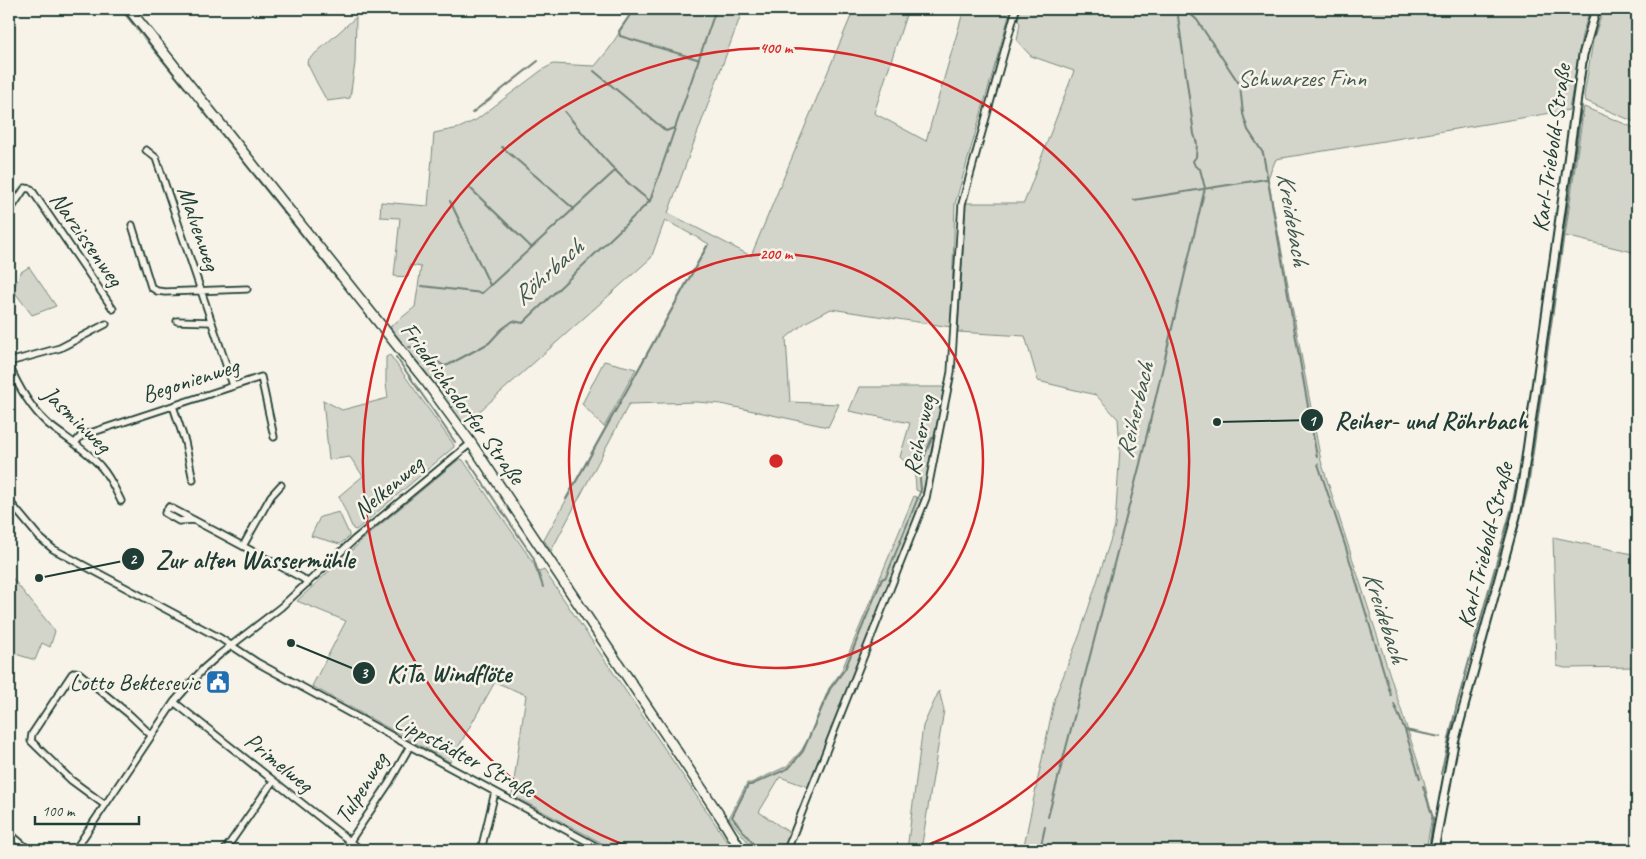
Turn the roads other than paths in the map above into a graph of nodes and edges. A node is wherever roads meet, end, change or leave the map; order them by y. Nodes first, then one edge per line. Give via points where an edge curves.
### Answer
1 (129, 9) edge
2 (1016, 9) edge
3 (1596, 9) edge
4 (146, 150) dead end
5 (9, 212) edge
6 (132, 225) dead end
7 (247, 289) dead end
8 (200, 290) junction
9 (113, 309) dead end
10 (177, 321) dead end
11 (212, 322) junction
12 (106, 324) dead end
13 (9, 363) edge
14 (233, 385) junction
15 (174, 406) junction
16 (274, 437) dead end
17 (75, 443) junction
18 (471, 443) junction
19 (193, 480) dead end
20 (281, 485) dead end
21 (121, 500) dead end
22 (9, 501) edge
23 (194, 520) dead end
24 (243, 546) junction
25 (308, 583) junction
26 (231, 646) junction
27 (174, 702) junction
28 (151, 736) junction
29 (410, 746) junction
30 (273, 782) junction
31 (495, 792) junction
32 (105, 805) junction
33 (722, 819) junction
34 (9, 833) edge
35 (349, 842) junction
36 (29, 850) edge
37 (75, 850) edge
38 (225, 850) edge
39 (344, 850) edge
40 (361, 850) edge
41 (481, 850) edge
42 (603, 850) edge
43 (741, 850) edge
44 (747, 850) edge
45 (787, 850) edge
46 (1434, 850) edge

1 - 18 main road, Friedrichsdorfer Straße via 404,353
2 - 45 street, Reiherweg via 962,204 951,372 926,498
3 - 46 street, Karl-Triebold-Straße via 1583,55 1524,479 1454,743
4 - 8 street, Malvenweg via 156,158
5 - 9 street, Narzissenweg via 21,192 25,188 31,189
6 - 8 street via 151,287 165,292
7 - 8 street
8 - 11 street, Malvenweg
10 - 11 street
11 - 14 street, Malvenweg
12 - 13 street via 60,348
13 - 17 street, Jasminweg via 38,414
14 - 15 street, Begonienweg
14 - 16 street, Begonienweg via 261,377
15 - 17 street, Begonienweg via 81,436
15 - 19 street
17 - 21 street, Jasminweg via 101,467
18 - 25 street, Nelkenweg via 355,539
18 - 33 main road, Friedrichsdorfer Straße
20 - 24 street via 266,503
22 - 26 street, Lippstädter Straße via 39,537 53,548
23 - 24 street
24 - 25 street
25 - 26 street, Nelkenweg
26 - 27 street, Nelkenweg via 209,663
26 - 29 street, Lippstädter Straße
27 - 28 street, Nelkenweg
27 - 30 street, Primelweg
28 - 32 street, Nelkenweg
28 - 32 street via 79,673 72,674 31,740 71,780
29 - 31 street, Lippstädter Straße
29 - 35 street, Tulpenweg
30 - 35 street, Primelweg
30 - 38 street
31 - 41 street
31 - 42 street, Lippstädter Straße
32 - 37 street, Nelkenweg
33 - 43 main road, Friedrichsdorfer Straße
33 - 44 main road, Friedrichsdorfer Straße
34 - 36 street
35 - 39 street, Tulpenweg
35 - 40 street, Primelweg

